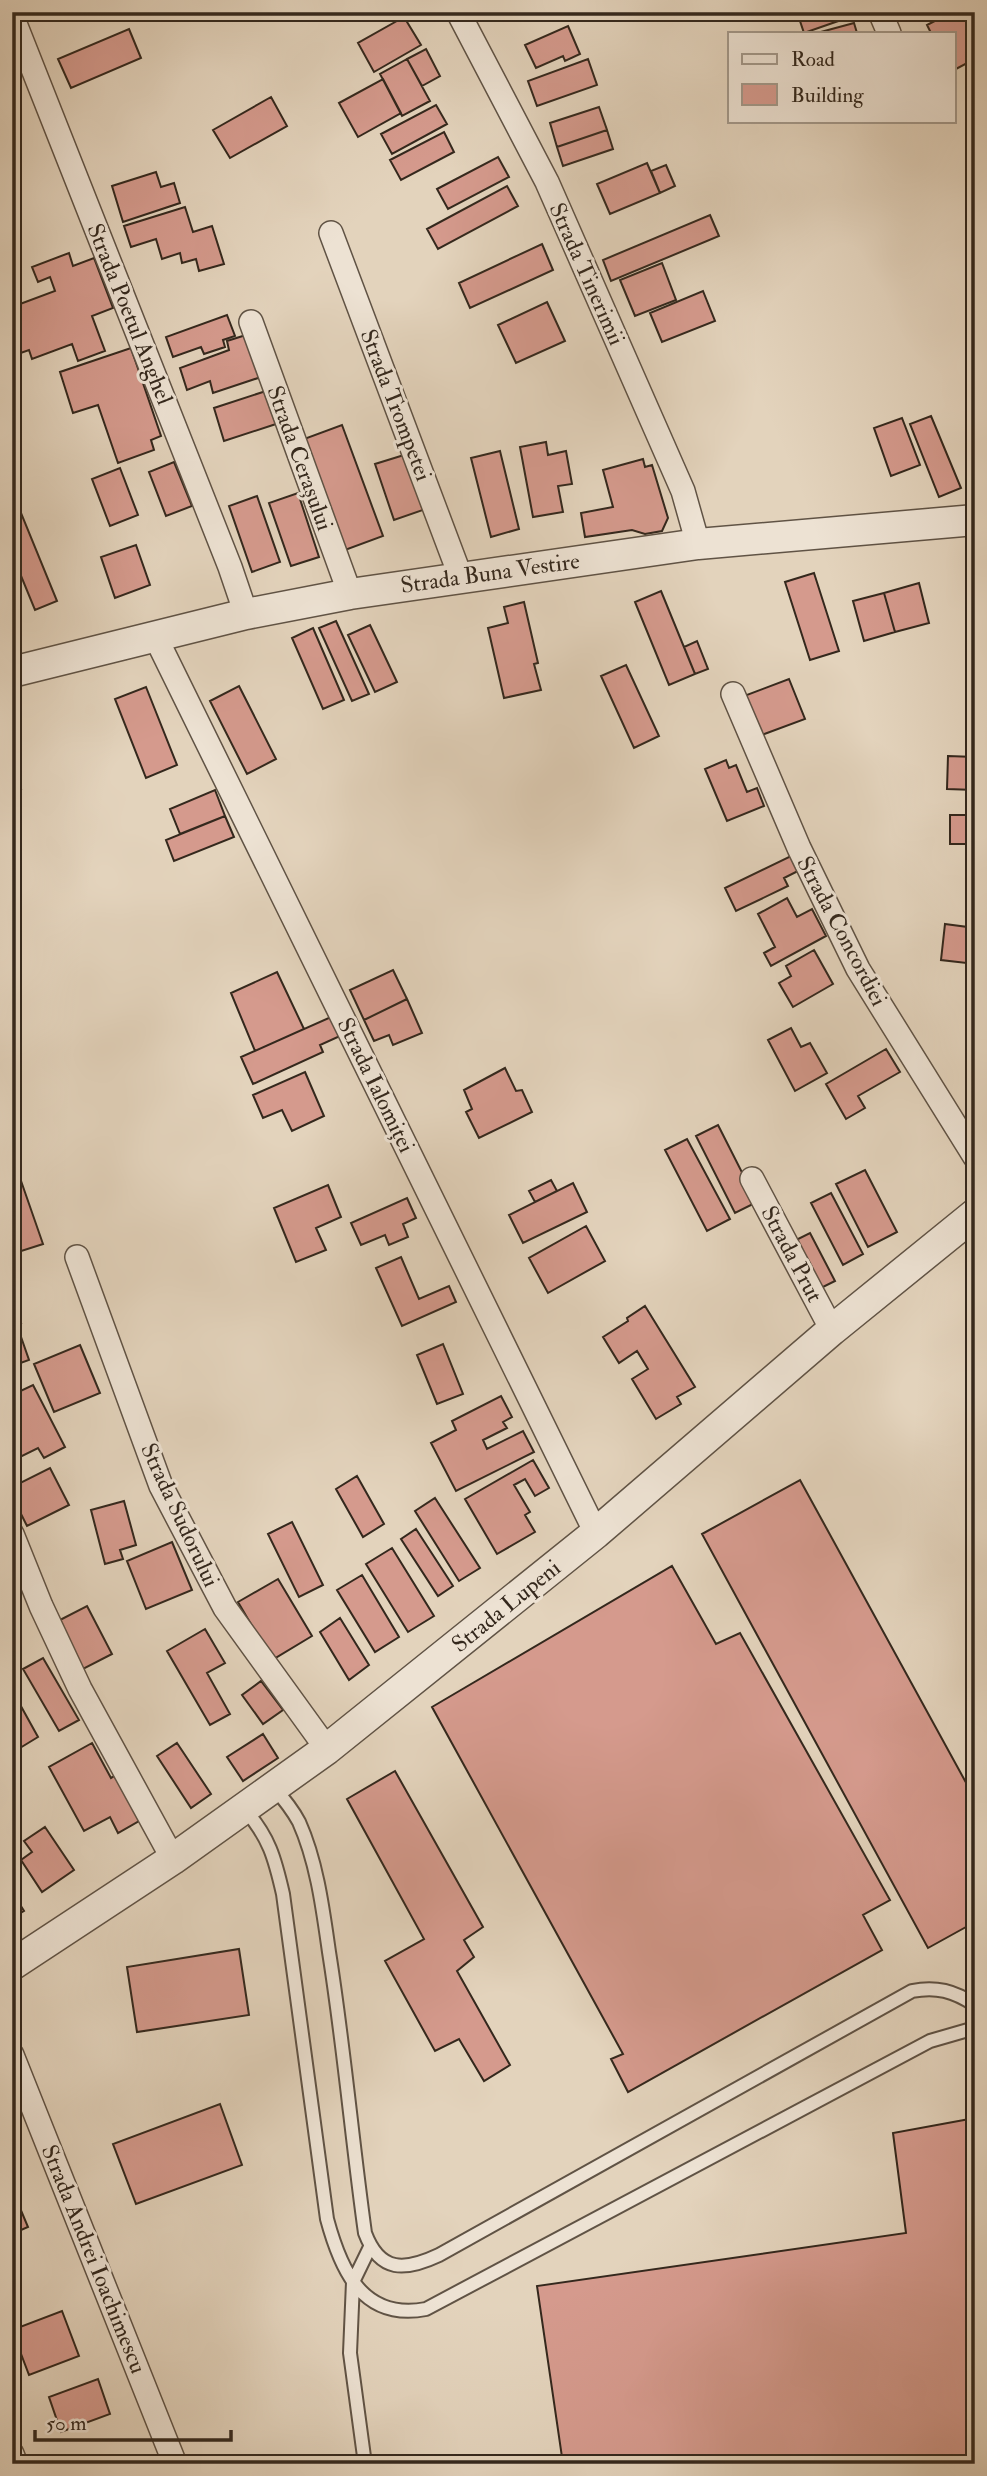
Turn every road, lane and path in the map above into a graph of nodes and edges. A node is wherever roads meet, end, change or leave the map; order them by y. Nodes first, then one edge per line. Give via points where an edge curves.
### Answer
1 (458, 12) edge
2 (880, 12) edge
3 (12, 16) edge
4 (889, 32) edge
5 (331, 233) dead end
6 (251, 322) dead end
7 (975, 520) edge
8 (698, 544) junction
9 (460, 578) junction
10 (350, 594) junction
11 (246, 614) junction
12 (155, 636) junction
13 (12, 672) edge
14 (733, 694) dead end
15 (975, 1157) edge
16 (752, 1179) dead end
17 (975, 1214) edge
18 (77, 1257) dead end
19 (832, 1330) junction
20 (596, 1533) junction
21 (12, 1534) edge
22 (327, 1749) junction
23 (274, 1788) junction
24 (244, 1809) junction
25 (173, 1859) junction
26 (12, 1965) edge
27 (975, 2005) edge
28 (975, 2028) edge
29 (12, 2055) edge
30 (370, 2247) junction
31 (353, 2282) junction
32 (12, 2454) edge
33 (16, 2464) edge
34 (175, 2464) edge
35 (365, 2464) edge

1 - 8 street, Strada Tinerimii via 547,182 683,491
2 - 4 street
3 - 11 street, Strada Poetul Anghel
5 - 9 street, Strada Trompetei
6 - 10 street, Strada Cerașului
7 - 8 street, Strada Buna Vestire
8 - 9 street, Strada Buna Vestire
9 - 10 street, Strada Buna Vestire
10 - 11 street, Strada Buna Vestire
11 - 12 street, Strada Buna Vestire
12 - 13 street, Strada Buna Vestire
12 - 20 street, Strada Ialomiței
14 - 15 street, Strada Concordiei via 858,970
16 - 19 street, Strada Prut
17 - 19 street, Strada Lupeni
18 - 22 street, Strada Sudorului via 161,1486 225,1608
19 - 20 street, Strada Lupeni
20 - 22 street, Strada Lupeni
21 - 25 street via 80,1689
22 - 23 street, Strada Lupeni
23 - 24 street, Strada Lupeni
23 - 30 lane via 298,1822 318,1891
24 - 25 street, Strada Lupeni
24 - 31 lane via 265,1835 278,1873 327,2219 338,2256
25 - 26 street, Strada Lupeni
27 - 30 lane via 948,1991 912,1991 425,2261 394,2266
28 - 31 lane via 930,2041 426,2309 410,2312 381,2306
29 - 34 street, Strada Andrei Ioachimescu
30 - 31 lane
31 - 35 lane via 350,2353
32 - 33 street

